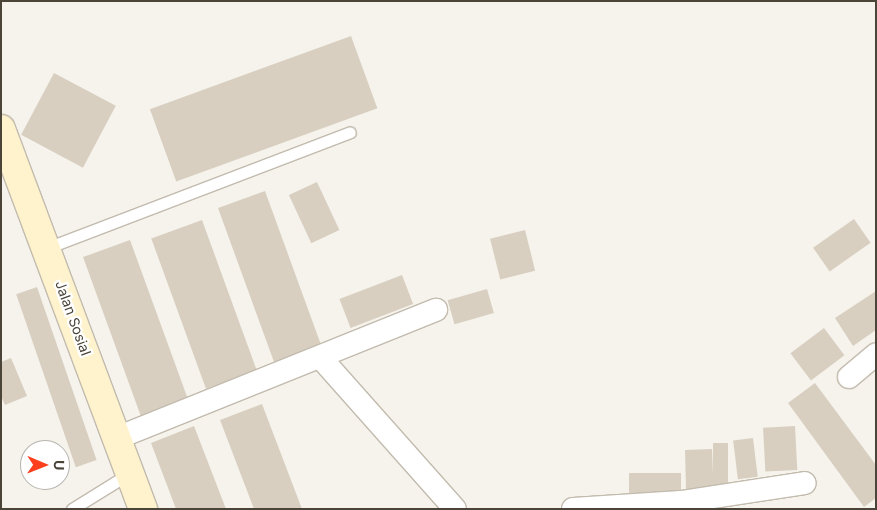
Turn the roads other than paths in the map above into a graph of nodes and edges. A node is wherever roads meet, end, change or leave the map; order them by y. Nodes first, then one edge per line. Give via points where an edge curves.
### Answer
1 (1, 129) edge
2 (350, 132) dead end
3 (46, 248) junction
4 (436, 310) dead end
5 (876, 354) edge
6 (320, 356) junction
7 (849, 377) dead end
8 (117, 438) junction
9 (130, 473) junction
10 (805, 483) dead end
11 (72, 509) edge
12 (143, 509) edge
13 (455, 509) edge
14 (573, 509) edge

1 - 3 street, Jalan Sosial
2 - 3 lane
3 - 8 street, Jalan Sosial
4 - 6 street
5 - 7 street
6 - 8 street
6 - 13 street
8 - 9 street, Jalan Sosial
9 - 11 lane
9 - 12 street, Jalan Sosial
10 - 14 street via 681,502

